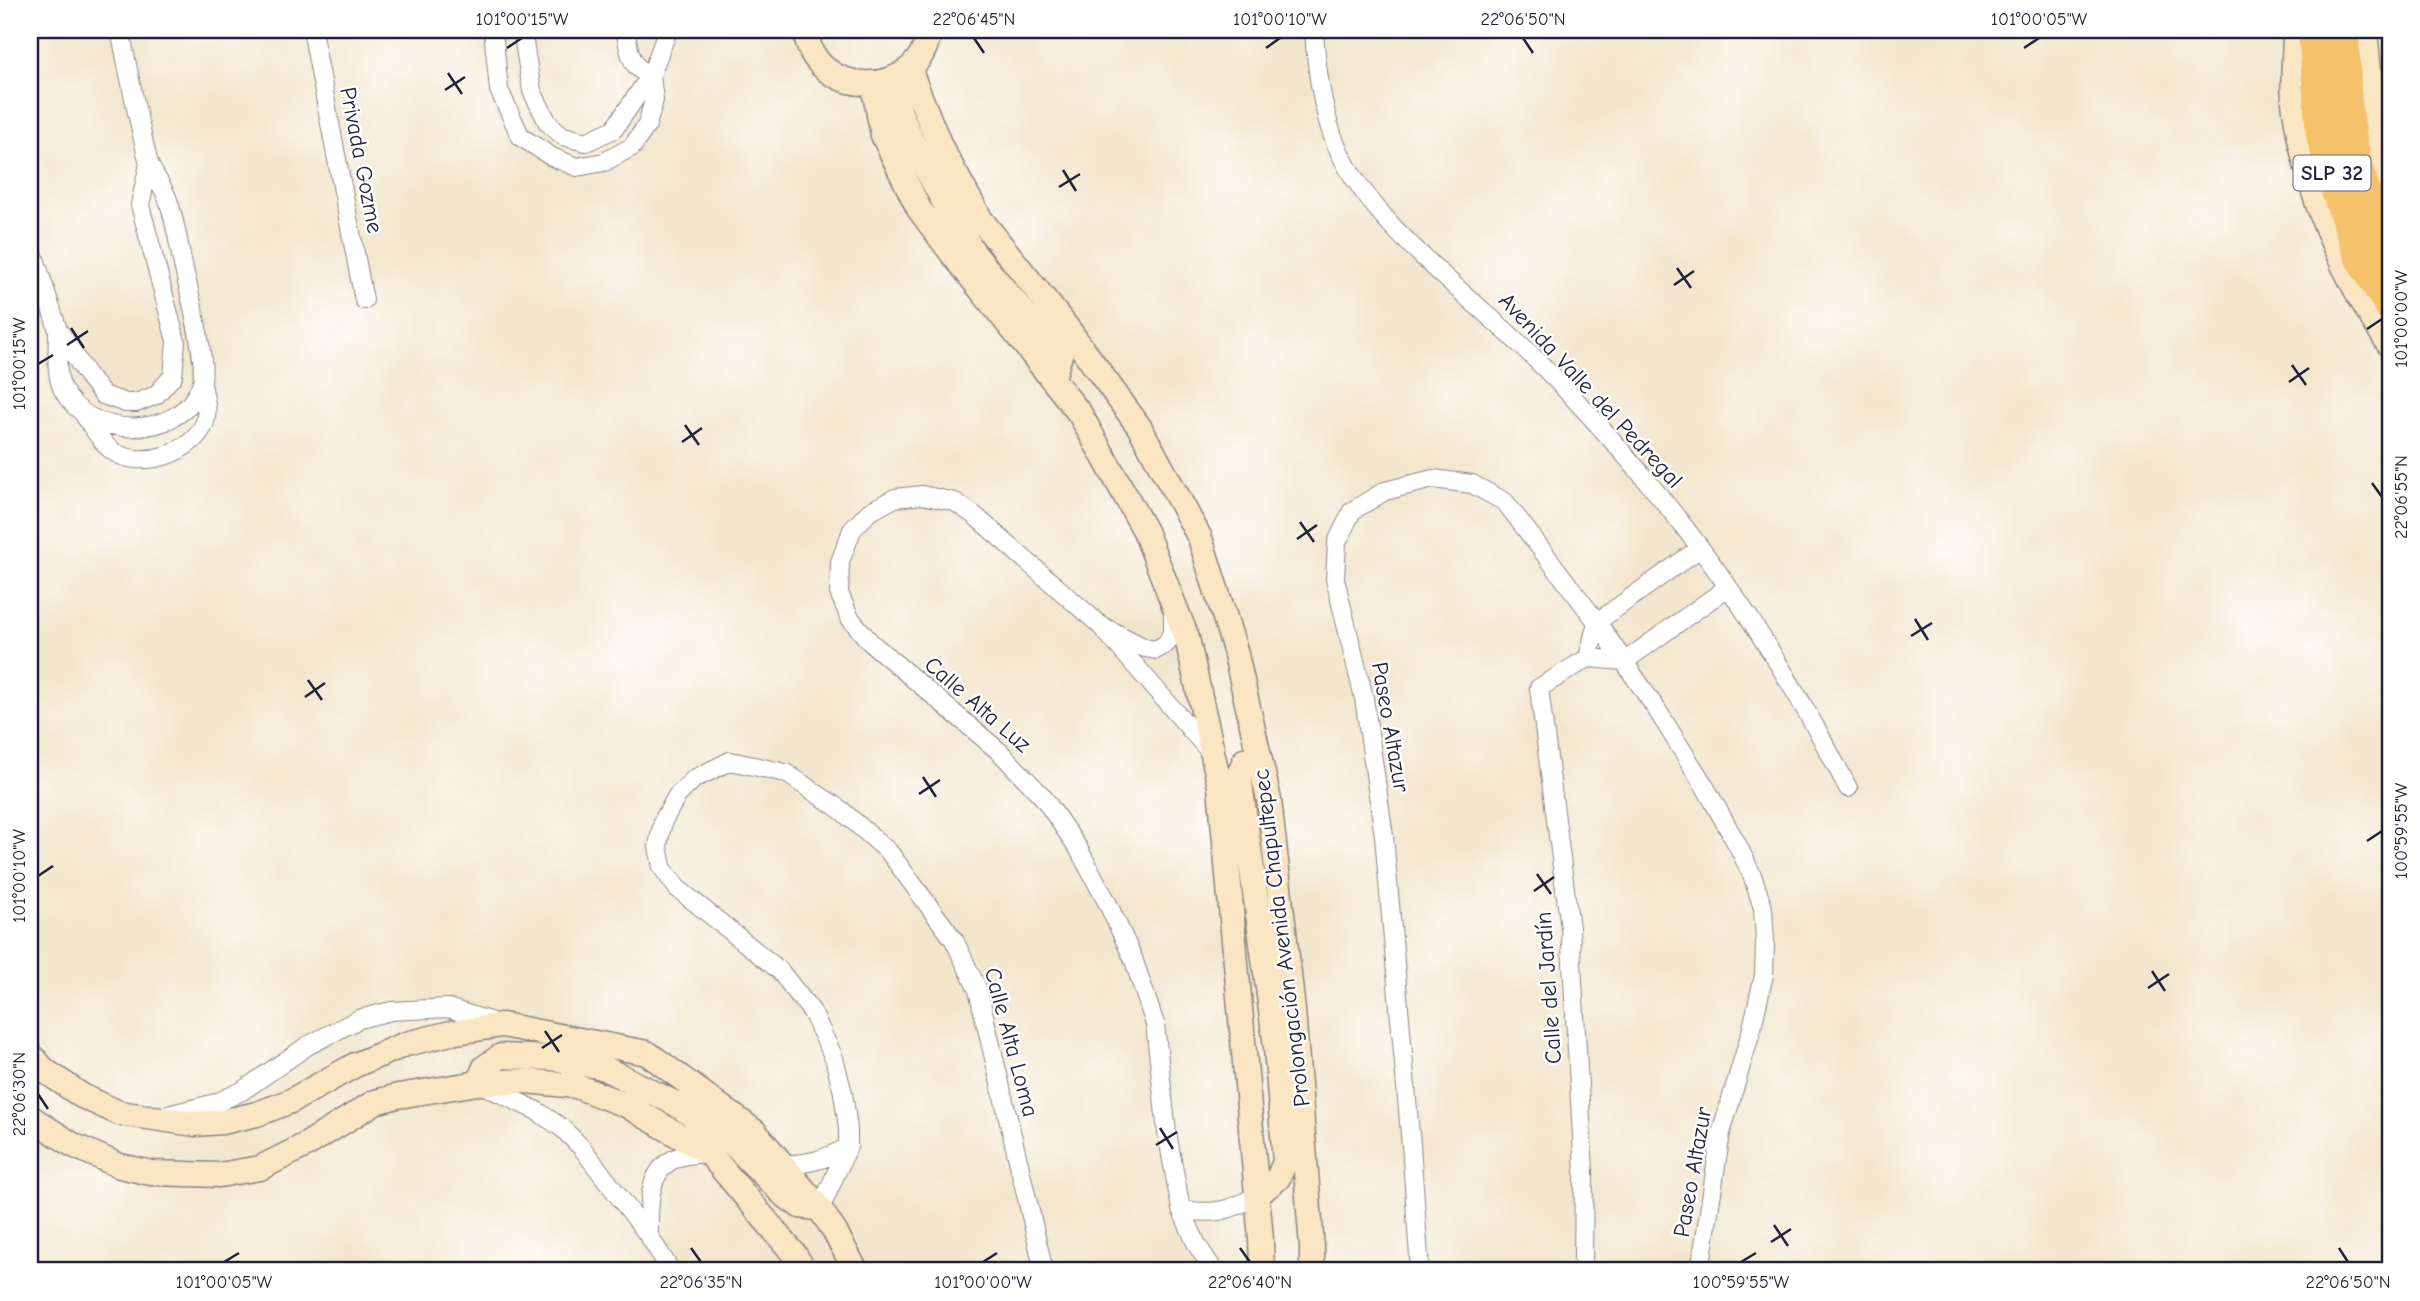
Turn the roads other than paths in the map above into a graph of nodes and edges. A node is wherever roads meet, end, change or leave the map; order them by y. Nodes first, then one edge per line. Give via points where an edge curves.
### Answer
1 (120, 30) edge
2 (312, 30) edge
3 (493, 30) edge
4 (522, 30) edge
5 (625, 30) edge
6 (668, 30) edge
7 (806, 30) edge
8 (929, 30) edge
9 (1314, 30) edge
10 (2295, 30) edge
11 (2314, 30) edge
12 (2343, 30) edge
13 (2365, 30) edge
14 (652, 75) junction
15 (891, 78) junction
16 (149, 164) junction
17 (2390, 187) edge
18 (30, 243) edge
19 (2390, 253) edge
20 (364, 300) dead end
21 (2390, 305) edge
22 (58, 330) junction
23 (2390, 346) edge
24 (202, 384) junction
25 (82, 411) junction
26 (1699, 548) junction
27 (1728, 587) junction
28 (1174, 601) junction
29 (1597, 622) junction
30 (1100, 625) junction
31 (1588, 658) junction
32 (1625, 662) junction
33 (1213, 754) junction
34 (1260, 760) junction
35 (1848, 788) dead end
36 (502, 1025) junction
37 (30, 1054) edge
38 (478, 1083) junction
39 (30, 1117) edge
40 (155, 1119) junction
41 (848, 1147) junction
42 (709, 1153) junction
43 (782, 1164) junction
44 (1257, 1195) junction
45 (820, 1209) junction
46 (1181, 1209) junction
47 (649, 1236) junction
48 (1583, 1259) dead end
49 (671, 1271) edge
50 (804, 1271) edge
51 (856, 1271) edge
52 (1044, 1271) edge
53 (1214, 1271) edge
54 (1262, 1271) edge
55 (1312, 1271) edge
56 (1420, 1271) edge
57 (1700, 1271) edge

1 - 16 street
2 - 20 street, Privada Gozme
3 - 14 street via 499,90 521,137 577,167 604,162 632,147 648,124 654,100
4 - 14 street via 533,91 548,122 563,136 586,142 614,130
5 - 14 street via 635,67
6 - 14 street
7 - 15 street via 815,57 831,72 850,82
8 - 15 street via 922,54
9 - 26 street, Avenida Valle del Pedregal via 1332,134 1387,222 1526,350 1630,463
10 - 23 street via 2294,108 2308,170 2333,245 2365,309
11 - 21 highway, SLP 32 via 2322,134 2337,191 2361,258
12 - 19 highway, SLP 32 via 2346,104 2361,178
13 - 17 street via 2375,136
15 - 28 street, Prolongación Avenida Chapultepec via 883,135 919,209 1080,414 1145,531
15 - 34 street, Prolongación Avenida Chapultepec via 940,146 981,219 1140,428 1200,538 1235,650
16 - 22 street via 140,205 176,341 173,376 163,390 136,403 111,398 87,375
16 - 24 street via 169,200 201,353
18 - 22 street
22 - 25 street via 61,386
24 - 25 street via 182,412 151,425 124,427
24 - 25 street via 206,421 189,444 156,458 112,450
26 - 27 street, Avenida Valle del Pedregal
26 - 29 street
27 - 32 street
27 - 35 street, Avenida Valle del Pedregal via 1813,720
28 - 30 street, Calle Alta Luz via 1172,630 1167,643 1156,650
28 - 33 street, Prolongación Avenida Chapultepec
29 - 31 street
29 - 32 street, Paseo Altazur
29 - 56 street, Paseo Altazur via 1505,502 1472,484 1433,479 1385,491 1352,511 1337,542 1335,579 1364,698 1384,836
30 - 33 street, Calle Alta Luz
30 - 46 street, Calle Alta Luz via 955,502 922,495 895,498 869,512 852,530 840,562 839,593 850,618 870,642 1001,753 1044,797 1107,902 1133,958 1155,1024
31 - 32 street
31 - 48 street, Calle del Jardín via 1539,688 1570,928 1584,1172
32 - 57 street, Paseo Altazur via 1704,785 1752,875 1763,908 1764,975 1721,1133
33 - 44 street, Prolongación Avenida Chapultepec via 1220,787
34 - 44 street via 1245,760 1240,775 1276,1047 1285,1161 1278,1178
34 - 55 street, Prolongación Avenida Chapultepec via 1269,800 1293,1010
36 - 40 street via 406,1044 257,1114 195,1124
36 - 40 street via 448,1008 359,1019 307,1046 242,1091
36 - 43 street via 647,1053 755,1132
37 - 40 street via 44,1070 82,1096 119,1112
38 - 39 street via 375,1102 260,1168 219,1175 151,1173 120,1166 73,1145
38 - 42 street via 576,1086 628,1106
38 - 45 street via 485,1067 501,1056 603,1067 676,1104 730,1141 783,1194 800,1206
38 - 47 street via 562,1128
41 - 43 street via 802,1165
41 - 45 street, Calle Alta Loma
41 - 52 street, Calle Alta Loma via 845,1105 834,1058 812,1012 779,970 677,888 662,867 658,846 663,821 677,796 694,779 730,761 786,773 841,810 888,852 954,940 978,990
42 - 47 street via 676,1158 658,1172 649,1197
42 - 50 street
43 - 45 street
44 - 46 street via 1224,1211
44 - 54 street, Prolongación Avenida Chapultepec
45 - 51 street
46 - 53 street, Calle Alta Luz
47 - 49 street

